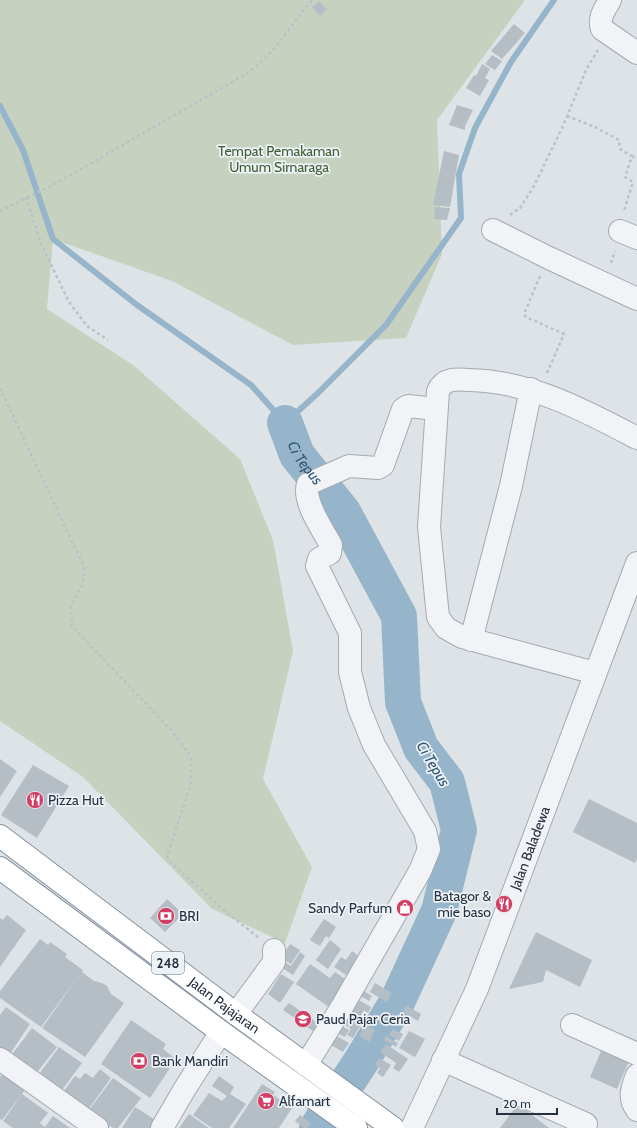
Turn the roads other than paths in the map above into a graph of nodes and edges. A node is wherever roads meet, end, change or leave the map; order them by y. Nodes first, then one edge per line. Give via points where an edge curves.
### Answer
1 (610, 0) edge
2 (637, 53) edge
3 (496, 231) road end
4 (637, 299) edge
5 (535, 391) junction
6 (436, 409) junction
7 (637, 438) edge
8 (637, 563) edge
9 (472, 640) junction
10 (595, 673) junction
11 (0, 836) edge
12 (0, 868) edge
13 (274, 950) road end
14 (236, 1014) junction
15 (572, 1025) dead end
16 (221, 1032) junction
17 (637, 1054) edge
18 (0, 1059) edge
19 (443, 1060) junction
20 (306, 1064) junction
21 (637, 1075) edge
22 (637, 1110) edge
23 (586, 1124) dead end
24 (97, 1128) edge
25 (162, 1128) edge
26 (356, 1128) edge
27 (393, 1128) edge
28 (412, 1128) edge

1 - 2 street via 602,14 602,29
3 - 4 street
5 - 6 street via 485,380 452,379 440,387
5 - 7 street
5 - 9 street
6 - 9 street via 429,527 438,617 446,628
6 - 20 street via 408,406 403,408 384,465 378,468 349,466 308,484 306,489 312,511 331,545 330,553 319,558 317,566 350,633 350,672 359,708 374,746 425,831 429,849 420,872
8 - 10 street, Jalan Baladewa
9 - 10 street
10 - 19 street, Jalan Baladewa via 477,989
11 - 14 highway, Jalan Pajajaran / 248
12 - 16 highway, Jalan Pajajaran / 248
13 - 14 street via 274,962
14 - 20 highway, Jalan Pajajaran / 248
15 - 17 street
16 - 25 street
16 - 26 highway, Jalan Pajajaran / 248
18 - 24 street
19 - 23 street
19 - 28 street, Jalan Baladewa
20 - 27 highway, Jalan Pajajaran / 248
21 - 22 street via 631,1096 632,1104

